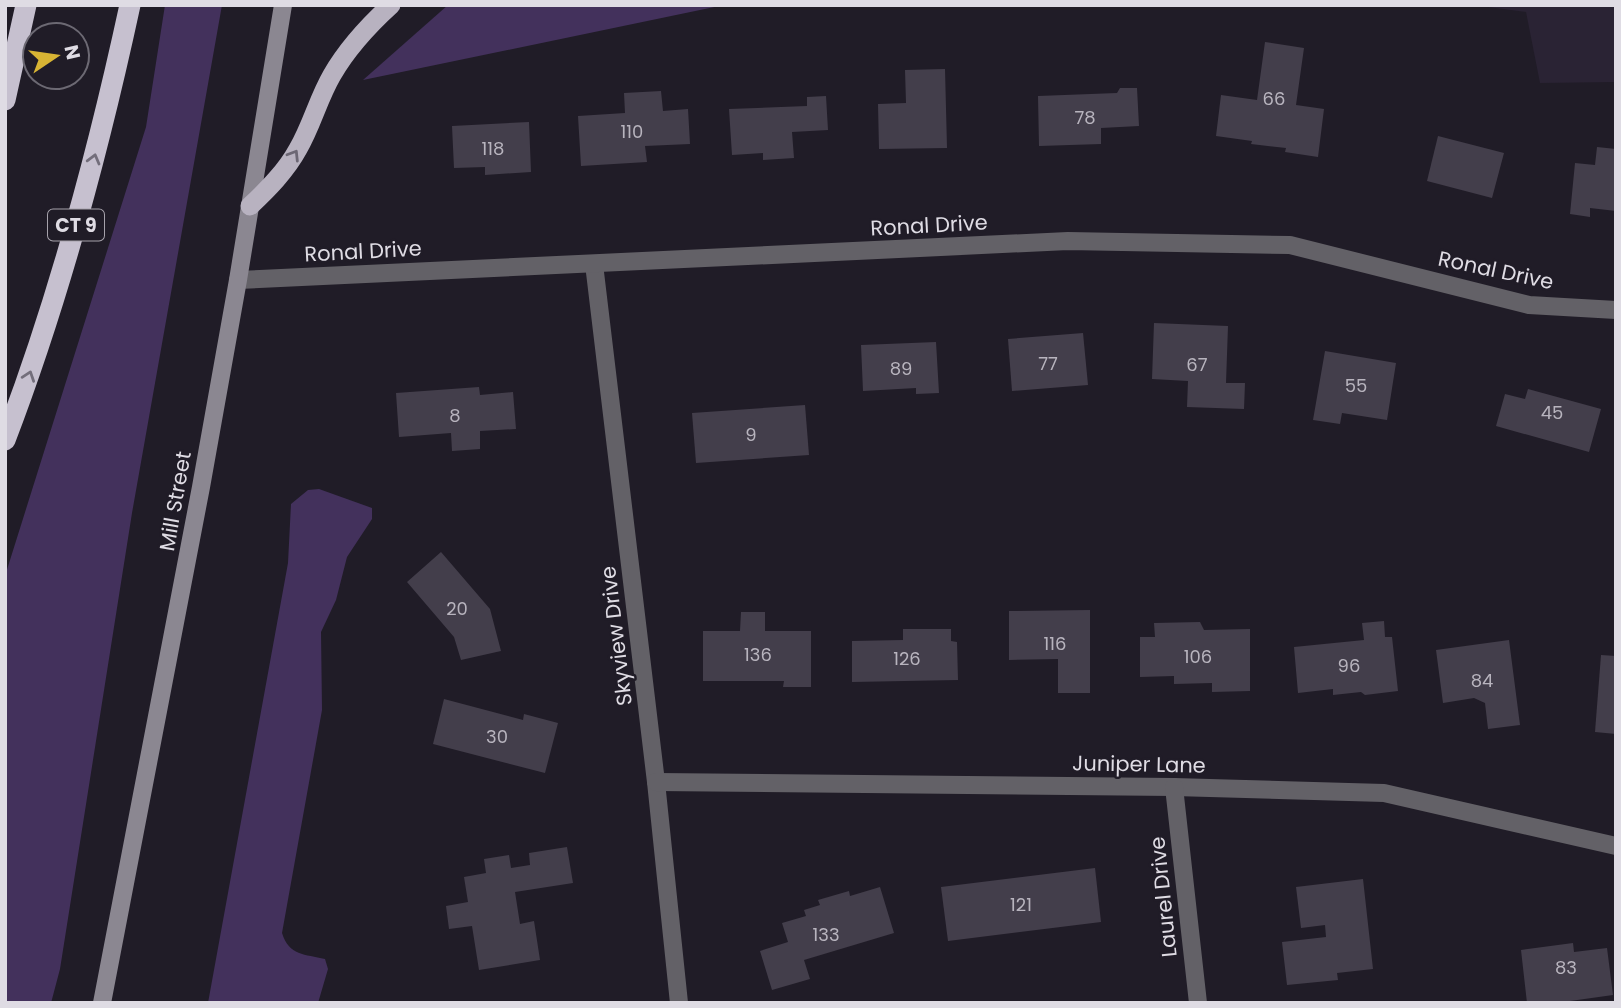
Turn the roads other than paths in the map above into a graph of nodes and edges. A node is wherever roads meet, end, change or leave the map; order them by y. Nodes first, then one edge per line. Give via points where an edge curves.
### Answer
1 (26, 5) edge
2 (130, 5) edge
3 (283, 5) edge
4 (391, 5) edge
5 (5, 100) edge
6 (250, 206) junction
7 (594, 264) junction
8 (238, 280) junction
9 (1616, 310) edge
10 (5, 440) edge
11 (656, 782) junction
12 (1174, 787) junction
13 (1616, 846) edge
14 (102, 1003) edge
15 (679, 1003) edge
16 (1198, 1003) edge

1 - 5 highway
10 -> 2 highway, CT 9 via 50,314 80,211
3 - 6 main road, Mill Street
6 -> 4 highway via 298,149 341,61
6 - 8 main road, Mill Street
7 - 8 street, Ronal Drive
7 - 9 street, Ronal Drive via 1068,241 1290,245 1529,305
7 - 11 street, Skyview Drive
8 - 14 main road, Mill Street
11 - 12 street, Juniper Lane
11 - 15 street, Skyview Drive
12 - 13 street, Juniper Lane via 1384,793
12 - 16 street, Laurel Drive

